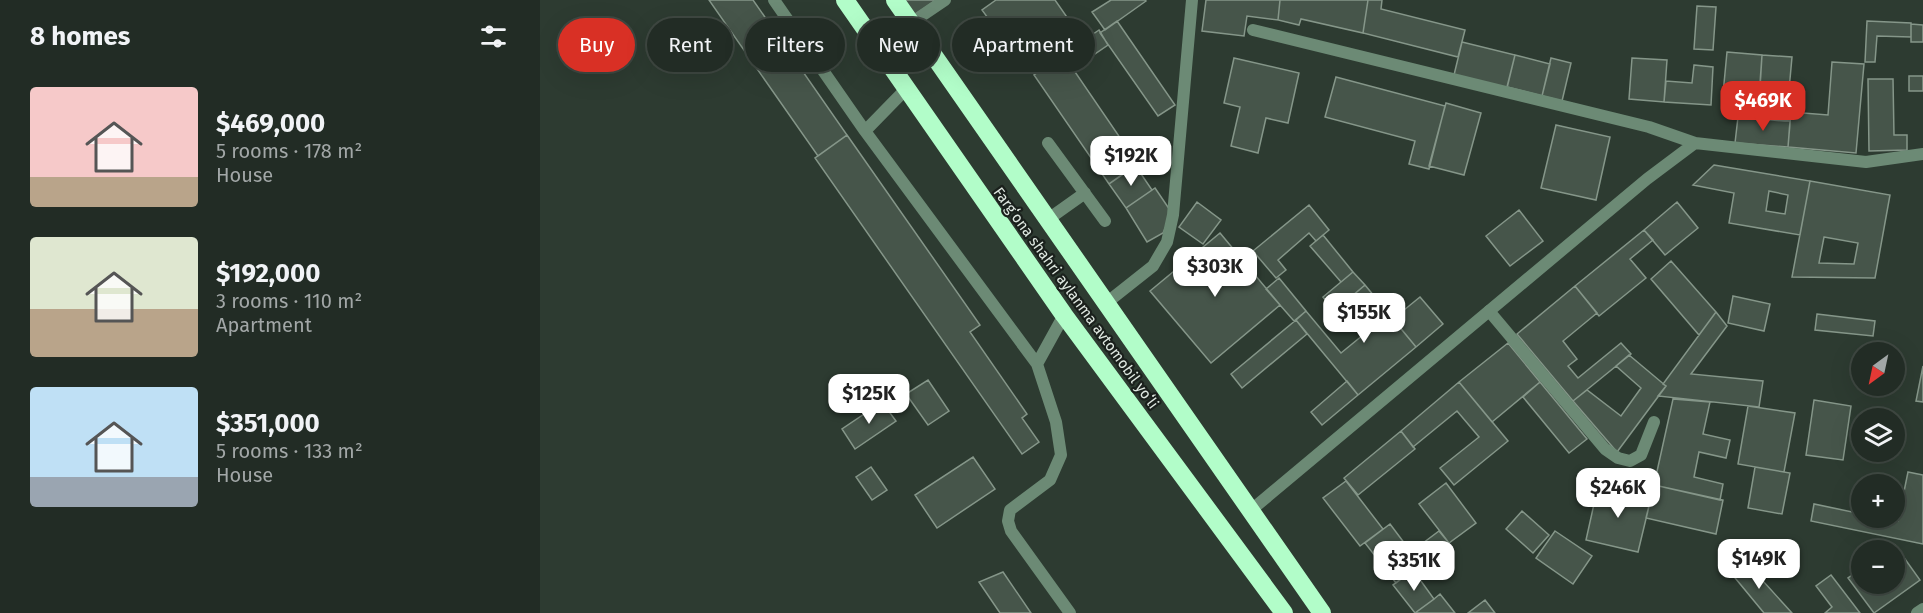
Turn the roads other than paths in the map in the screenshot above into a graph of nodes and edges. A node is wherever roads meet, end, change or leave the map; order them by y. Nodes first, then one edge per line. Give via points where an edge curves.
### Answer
1 (774, 0) edge
2 (845, 0) edge
3 (895, 0) edge
4 (945, 0) edge
5 (1192, 0) edge
6 (908, 18) edge
7 (918, 18) edge
8 (1253, 30) dead end
9 (940, 65) edge
10 (907, 88) junction
11 (865, 130) junction
12 (1695, 143) junction
13 (1048, 144) dead end
14 (1923, 154) edge
15 (1084, 193) junction
16 (1047, 220) junction
17 (1105, 220) dead end
18 (1105, 304) junction
19 (1489, 311) junction
20 (1064, 315) junction
21 (1037, 364) junction
22 (1654, 422) dead end
23 (1250, 511) junction
24 (1923, 609) edge
25 (1070, 613) edge
26 (1283, 613) edge
27 (1322, 613) edge
28 (1917, 613) edge

1 - 11 street
2 - 10 highway, Fargʻona shahri aylanma avtomobil yoʻli
3 - 6 highway, Fargʻona shahri aylanma avtomobil yoʻli
4 - 7 street
5 - 18 street via 1173,215 1167,242 1153,267
8 - 12 street via 1649,127
9 - 16 highway, Fargʻona shahri aylanma avtomobil yoʻli
10 - 11 street
10 - 20 highway, Fargʻona shahri aylanma avtomobil yoʻli
11 - 21 street
12 - 14 street via 1866,162
12 - 19 street
13 - 15 street
15 - 16 street
15 - 17 street
16 - 18 highway, Fargʻona shahri aylanma avtomobil yoʻli
18 - 23 highway, Fargʻona shahri aylanma avtomobil yoʻli
19 - 22 street via 1605,449 1618,458 1629,461 1641,455
19 - 23 street
20 - 21 street
20 - 26 highway, Fargʻona shahri aylanma avtomobil yoʻli
21 - 25 street via 1056,422 1061,455 1050,480 1010,510 1008,520 1011,531
23 - 27 highway, Fargʻona shahri aylanma avtomobil yoʻli
24 - 28 street

